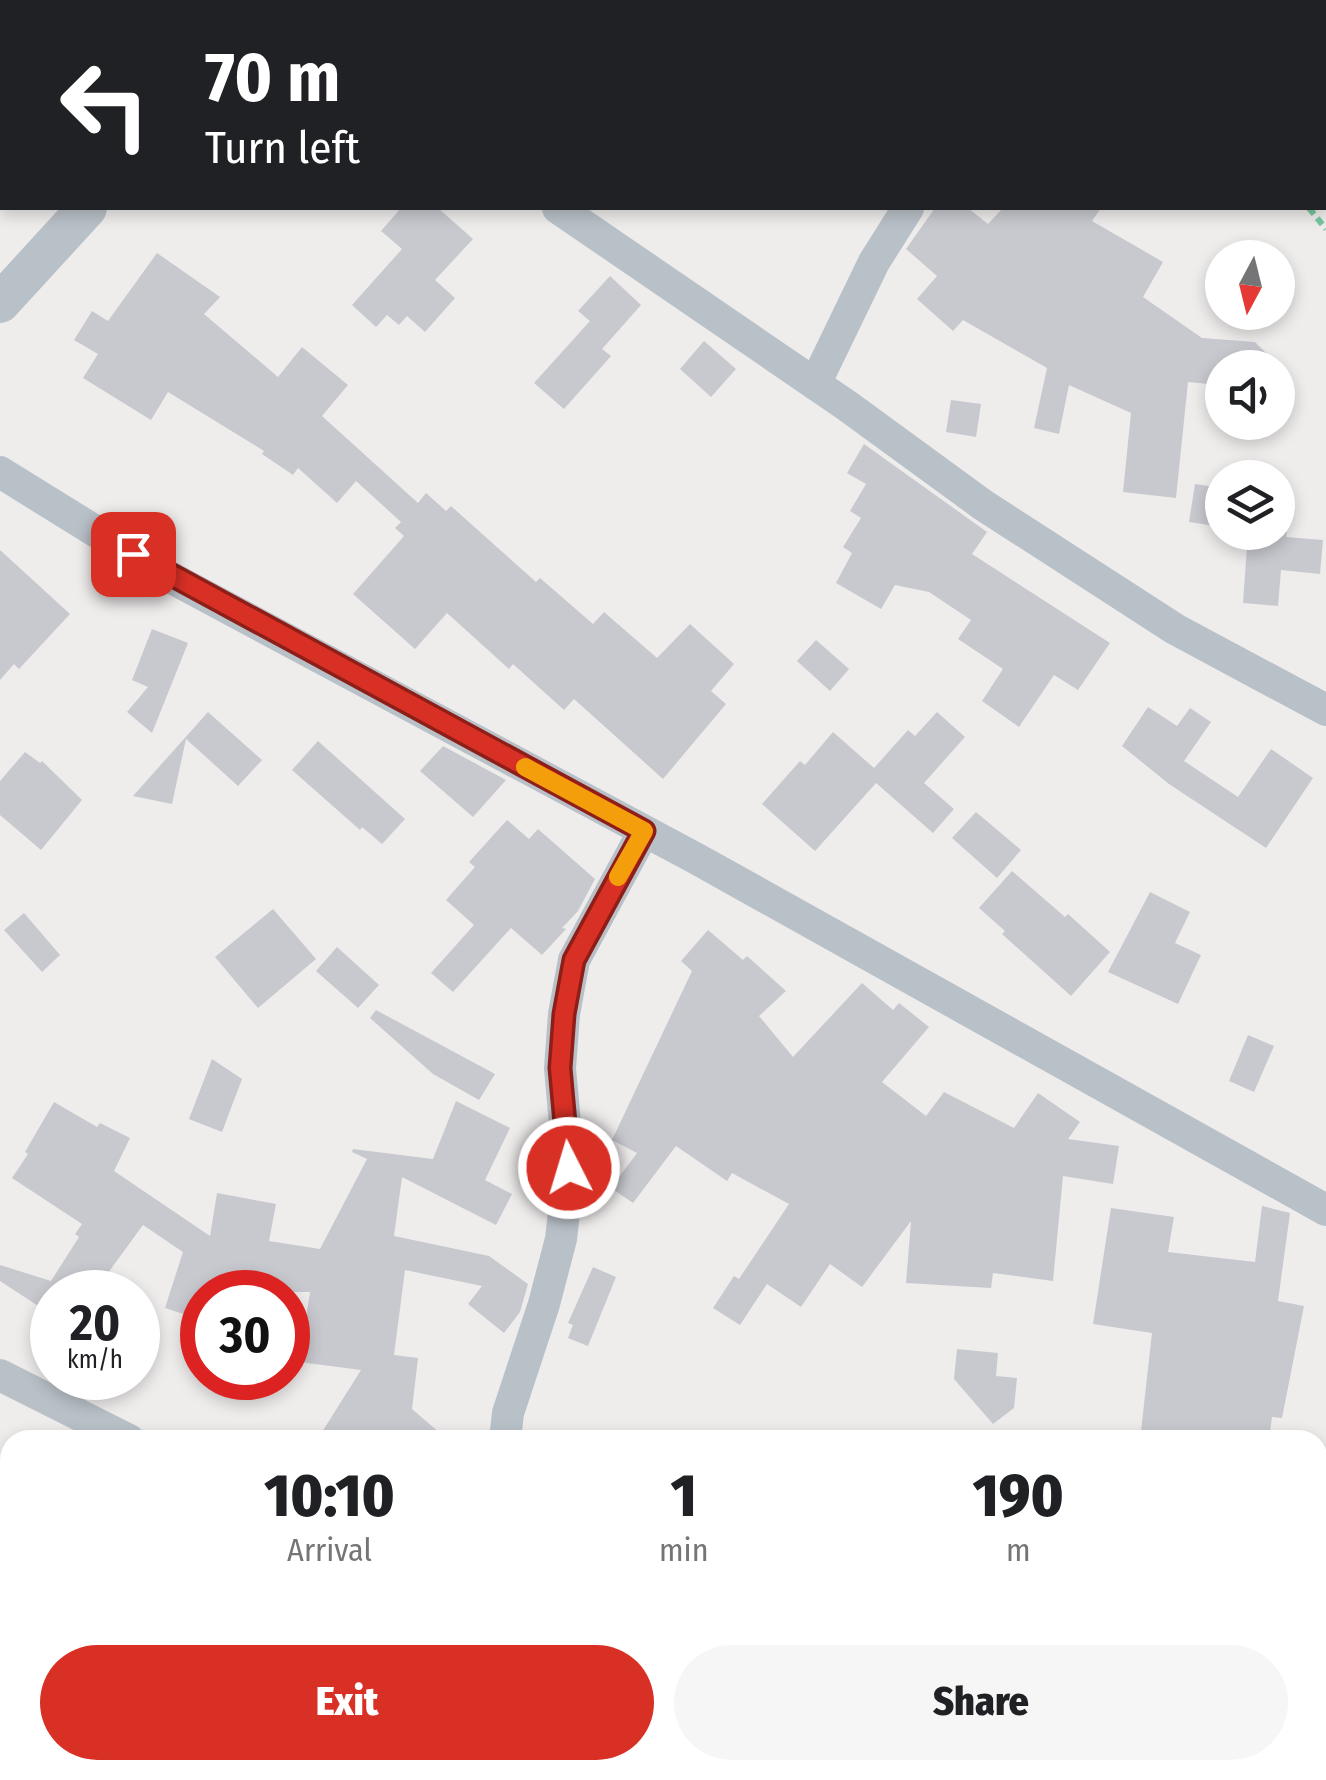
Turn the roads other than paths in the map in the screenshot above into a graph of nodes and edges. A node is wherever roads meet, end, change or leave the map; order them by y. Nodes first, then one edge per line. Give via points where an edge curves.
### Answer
1 (85, 210) edge
2 (561, 210) edge
3 (907, 210) edge
4 (0, 303) edge
5 (815, 384) junction
6 (0, 472) edge
7 (1326, 710) edge
8 (644, 831) junction
9 (1326, 1210) edge
10 (0, 1375) edge
11 (108, 1430) edge
12 (506, 1430) edge

1 - 4 street
2 - 5 street
3 - 5 street
5 - 7 street via 983,505 1175,629
6 - 8 street via 166,574
8 - 9 street
8 - 12 street via 574,960 560,1068 569,1168 560,1239
10 - 11 street

